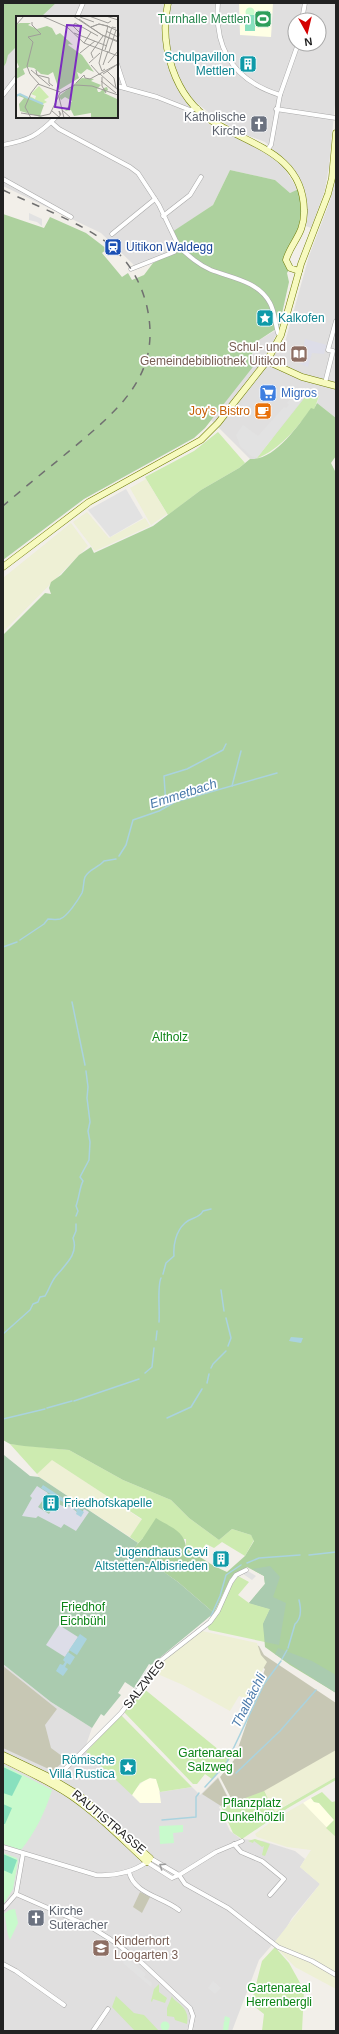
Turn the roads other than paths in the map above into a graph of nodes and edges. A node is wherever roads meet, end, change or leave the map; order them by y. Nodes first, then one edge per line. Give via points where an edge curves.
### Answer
1 (84, 3) edge
2 (168, 3) edge
3 (218, 3) edge
4 (78, 16) edge
5 (295, 52) edge
6 (118, 67) edge
7 (16, 78) edge
8 (118, 86) edge
9 (125, 88) junction
10 (3, 95) edge
11 (280, 95) junction
12 (198, 108) junction
13 (276, 109) junction
14 (55, 118) edge
15 (336, 118) edge
16 (51, 122) junction
17 (336, 133) edge
18 (3, 144) edge
19 (268, 149) junction
20 (201, 177) dead end
21 (3, 179) edge
22 (155, 199) junction
23 (163, 216) junction
24 (71, 217) dead end
25 (112, 234) dead end
26 (179, 247) junction
27 (131, 269) dead end
28 (299, 271) junction
29 (336, 321) edge
30 (281, 335) junction
31 (267, 361) junction
32 (325, 383) junction
33 (336, 386) edge
34 (3, 567) edge
35 (246, 1570) dead end
36 (3, 1754) edge
37 (3, 1759) edge
38 (52, 1782) junction
39 (242, 1841) dead end
40 (234, 1844) junction
41 (3, 1846) edge
42 (23, 1854) junction
43 (148, 1860) junction
44 (129, 1872) junction
45 (179, 1875) junction
46 (16, 1894) junction
47 (270, 1895) dead end
48 (3, 1909) edge
49 (179, 1910) dead end
50 (3, 1964) edge
51 (336, 1975) edge
52 (64, 2005) dead end
53 (108, 2009) dead end
54 (93, 2031) edge
55 (190, 2031) edge

1 - 4 street
2 - 12 main road via 165,32 169,58 181,87
3 - 11 street via 220,40 230,61 246,78
5 - 11 street
6 - 9 street
7 - 10 street
8 - 9 street
9 - 12 street via 190,110
11 - 13 street
12 - 19 main road via 212,121
13 - 15 street
13 - 19 street via 271,146
14 - 16 street
16 - 18 street via 30,139
16 - 22 street via 136,171
17 - 28 main road via 329,190
19 - 28 main road via 291,171 302,194 302,227 286,260 290,268
20 - 23 street via 190,195
21 - 24 street
22 - 23 street
22 - 25 street
23 - 26 street
26 - 27 street via 174,252
26 - 30 street via 198,264 237,278 258,289 270,304 278,333
28 - 30 main road
29 - 32 street via 328,350 333,351
30 - 31 main road
31 - 32 main road via 302,377
31 - 34 main road via 212,430 201,440 89,502
32 - 33 main road
35 - 38 street, SALZWEG via 236,1575 231,1582 210,1622 160,1661 122,1712
36 - 38 main road, RAUTISTRASSE
37 - 38 main road, RAUTISTRASSE
38 - 43 main road, RAUTISTRASSE via 79,1795 95,1808
39 - 40 street
40 - 45 street
40 - 47 street via 241,1852 262,1861 284,1879
41 - 42 street
42 - 44 street via 96,1876
42 - 46 street
43 - 44 street
43 - 45 street
44 - 49 street via 138,1888
45 - 51 street via 185,1884 219,1902 278,1947 312,1960
46 - 48 street
46 - 55 street via 89,1926 127,1951 190,2008 193,2016
50 - 52 street
53 - 54 street

